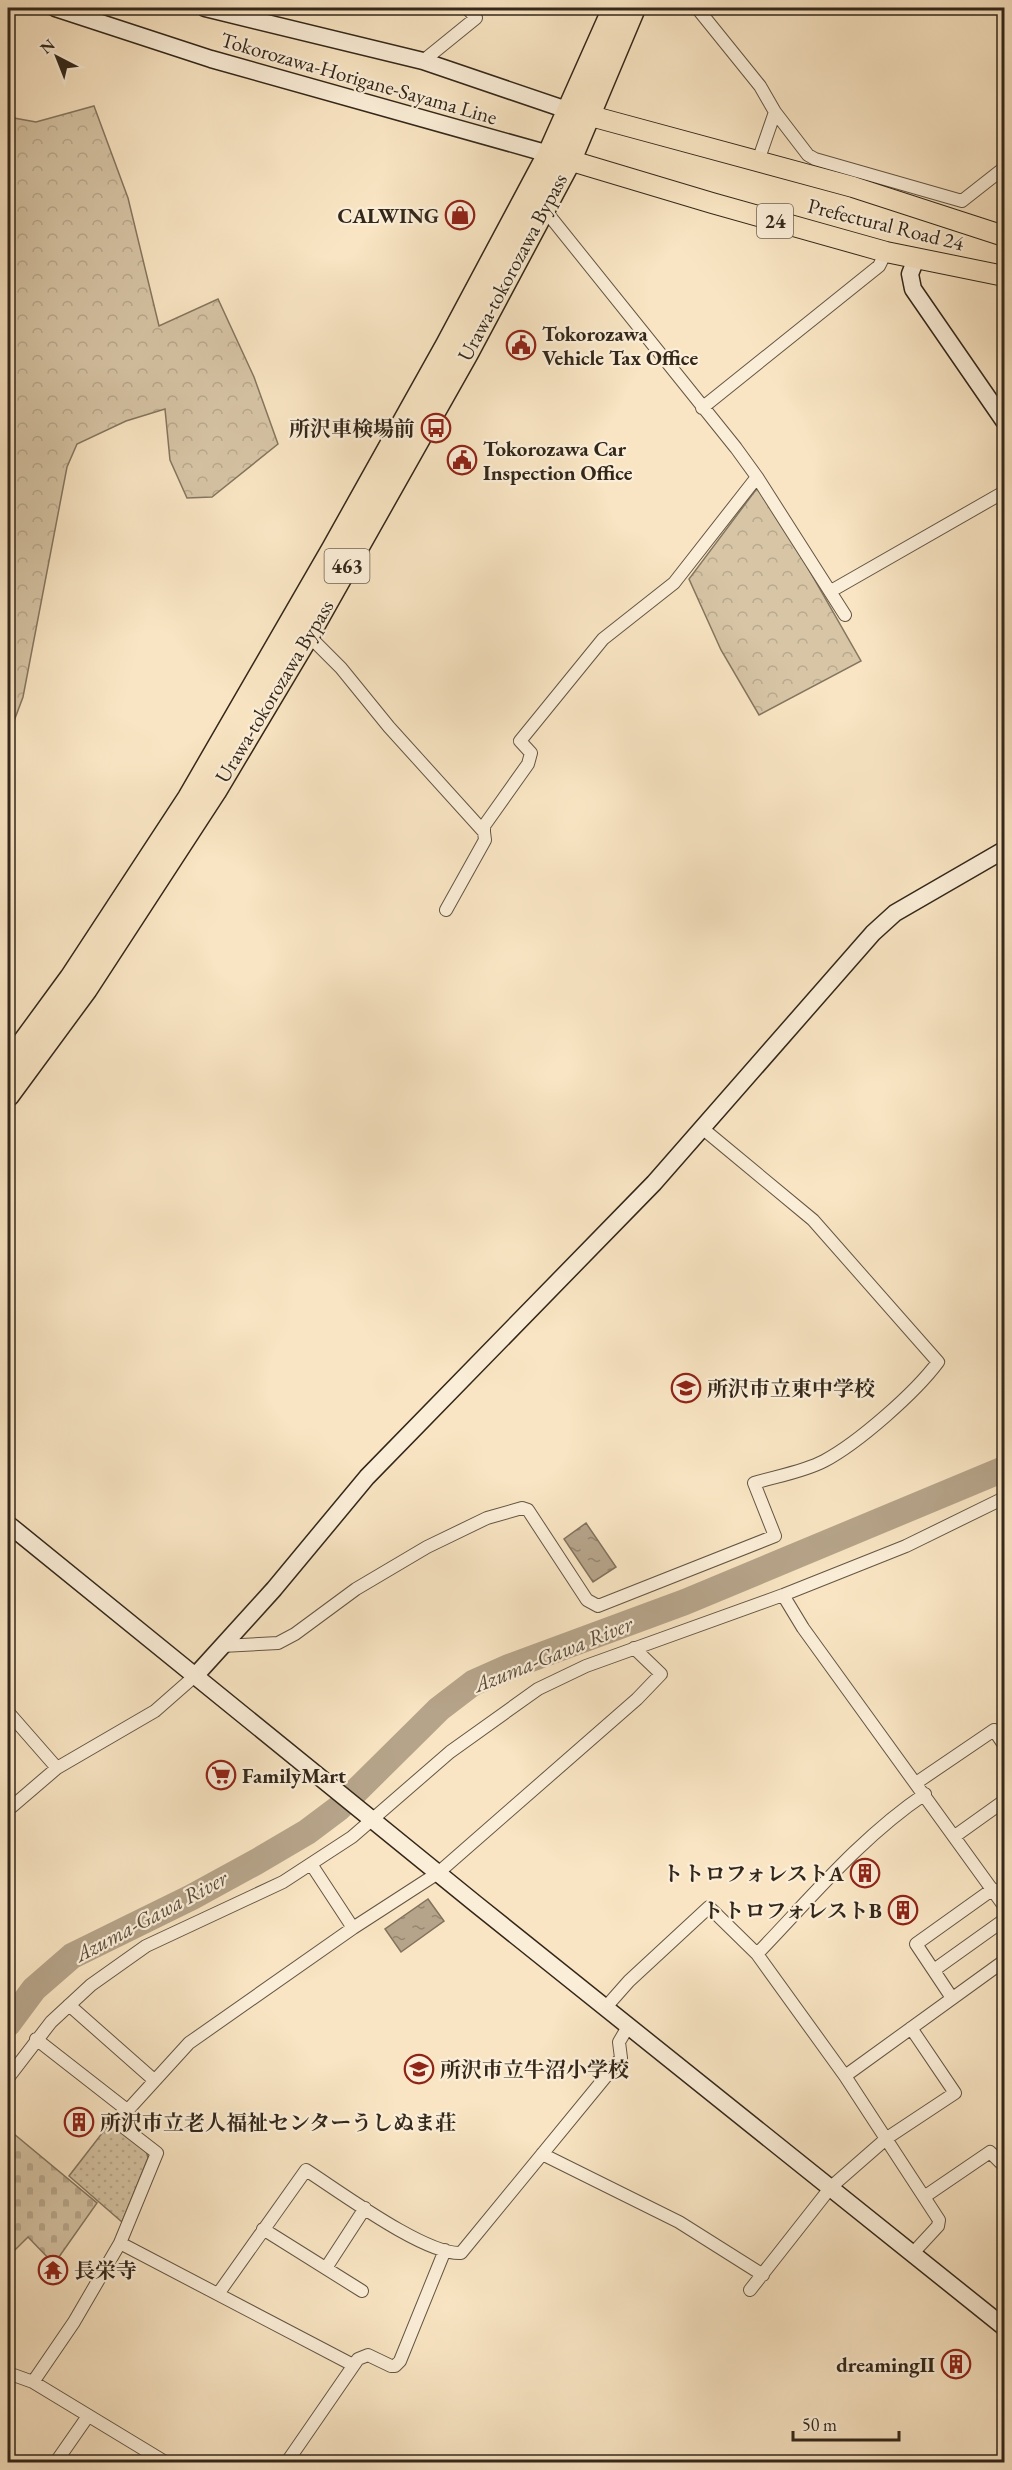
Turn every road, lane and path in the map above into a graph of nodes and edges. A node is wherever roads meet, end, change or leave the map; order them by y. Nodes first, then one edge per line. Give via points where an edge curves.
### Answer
1 (55, 8) edge
2 (205, 8) edge
3 (467, 8) edge
4 (614, 8) edge
5 (634, 8) edge
6 (697, 8) edge
7 (423, 61) junction
8 (775, 112) junction
9 (580, 113) junction
10 (560, 157) junction
11 (758, 161) junction
12 (1005, 168) edge
13 (544, 209) junction
14 (1005, 236) edge
15 (886, 252) junction
16 (916, 259) junction
17 (1005, 276) edge
18 (702, 408) junction
19 (1005, 421) edge
20 (757, 477) junction
21 (1005, 492) edge
22 (831, 591) junction
23 (844, 615) dead end
24 (308, 635) junction
25 (484, 832) junction
26 (1005, 850) edge
27 (446, 910) dead end
28 (8, 1064) edge
29 (8, 1095) edge
30 (702, 1128) junction
31 (1003, 1503) edge
32 (8, 1524) edge
33 (783, 1595) junction
34 (222, 1646) junction
35 (634, 1648) junction
36 (196, 1675) junction
37 (8, 1712) edge
38 (1005, 1745) edge
39 (57, 1768) junction
40 (916, 1783) junction
41 (925, 1794) junction
42 (1005, 1801) edge
43 (8, 1810) edge
44 (370, 1818) junction
45 (955, 1836) junction
46 (311, 1864) junction
47 (438, 1873) junction
48 (993, 1889) junction
49 (1005, 1906) edge
50 (1005, 1920) edge
51 (353, 1928) junction
52 (757, 1954) junction
53 (1005, 1961) edge
54 (934, 1970) junction
55 (952, 1998) junction
56 (69, 2005) junction
57 (606, 2007) junction
58 (629, 2025) junction
59 (911, 2028) junction
60 (36, 2039) junction
61 (845, 2076) junction
62 (8, 2078) edge
63 (154, 2080) junction
64 (127, 2110) junction
65 (887, 2138) junction
66 (542, 2154) junction
67 (1005, 2166) edge
68 (831, 2187) junction
69 (924, 2197) junction
70 (365, 2208) junction
71 (263, 2229) junction
72 (120, 2242) junction
73 (445, 2250) junction
74 (913, 2253) junction
75 (326, 2268) junction
76 (763, 2276) junction
77 (750, 2290) dead end
78 (362, 2291) dead end
79 (218, 2294) junction
80 (1005, 2327) edge
81 (354, 2365) junction
82 (8, 2373) edge
83 (33, 2382) junction
84 (88, 2416) junction
85 (56, 2463) edge
86 (165, 2463) edge
87 (287, 2463) edge

1 - 10 street, Tokorozawa-Horigane-Sayama Line via 211,59
2 - 7 street, Tokorozawa-Horigane-Sayama Line
3 - 7 street via 476,18
4 - 9 highway, Urawa-tokorozawa Bypass / 463
5 - 9 highway, Urawa-tokorozawa Bypass / 463
6 - 8 street via 760,86
7 - 9 street, Tokorozawa-Horigane-Sayama Line
8 - 11 street
8 - 12 street via 815,159 962,201
9 - 10 highway, Urawa-tokorozawa Bypass / 463
9 - 11 main road, Prefectural Road 24
10 - 13 highway, Urawa-tokorozawa Bypass / 463
10 - 15 main road, Prefectural Road 24 / 24
10 - 28 highway, Urawa-tokorozawa Bypass / 463 via 447,345 189,798 71,978
11 - 14 main road, Prefectural Road 24
13 - 18 street
13 - 24 highway, Urawa-tokorozawa Bypass / 463
15 - 16 main road, Prefectural Road 24 / 24
15 - 18 street via 879,266
16 - 17 main road, Prefectural Road 24 / 24
16 - 19 street via 910,274 913,289
18 - 20 street
20 - 22 street
20 - 25 street via 674,583 603,639 520,741 531,753 528,764 484,826
21 - 22 street
22 - 23 street
24 - 25 street
24 - 29 highway, Urawa-tokorozawa Bypass / 463 via 215,791 86,989
25 - 27 street via 484,840
26 - 30 street via 895,913 873,933
30 - 34 street via 654,1183 387,1455
30 - 34 street via 835,1242 938,1362 932,1370 848,1447 822,1462 754,1483 775,1536 598,1606 587,1600 528,1510 522,1508 487,1518 427,1547 356,1588 278,1643
31 - 33 street
32 - 36 street
33 - 35 street
33 - 40 street
34 - 36 street
35 - 44 street via 538,1689 495,1717
35 - 47 street via 661,1674
36 - 39 street via 155,1711
36 - 44 street
37 - 39 street
38 - 40 street via 994,1730
39 - 43 street
40 - 41 street
41 - 45 street
41 - 52 street via 862,1845
42 - 45 street
44 - 46 street
44 - 47 street
45 - 48 street
46 - 51 street
46 - 56 street via 252,1898 146,1946
47 - 51 street
47 - 57 street
48 - 49 street
48 - 54 street via 916,1944
50 - 54 street
51 - 63 street via 189,2043
52 - 57 street via 709,1907
52 - 61 street
53 - 55 street
54 - 55 street
55 - 59 street
56 - 60 street
56 - 63 street
57 - 58 street
58 - 66 street via 619,2042 621,2058
58 - 68 street
59 - 61 street
59 - 65 street via 955,2093
60 - 62 street
60 - 64 street
61 - 65 street
63 - 64 street
64 - 72 street via 117,2122 157,2153
65 - 68 street
65 - 69 street
66 - 73 street via 461,2253
66 - 76 street via 679,2222
67 - 69 street via 990,2152
68 - 74 street
68 - 76 street
69 - 74 street via 939,2220 938,2226
70 - 71 street via 306,2170
70 - 73 street via 405,2234
70 - 75 street
71 - 75 street
71 - 79 street
72 - 79 street
72 - 83 street via 74,2322
73 - 81 street via 400,2361 391,2366 368,2355
74 - 80 street
75 - 78 street
76 - 77 street
79 - 81 street
81 - 87 street
82 - 83 street
83 - 84 street
84 - 85 street
84 - 86 street

